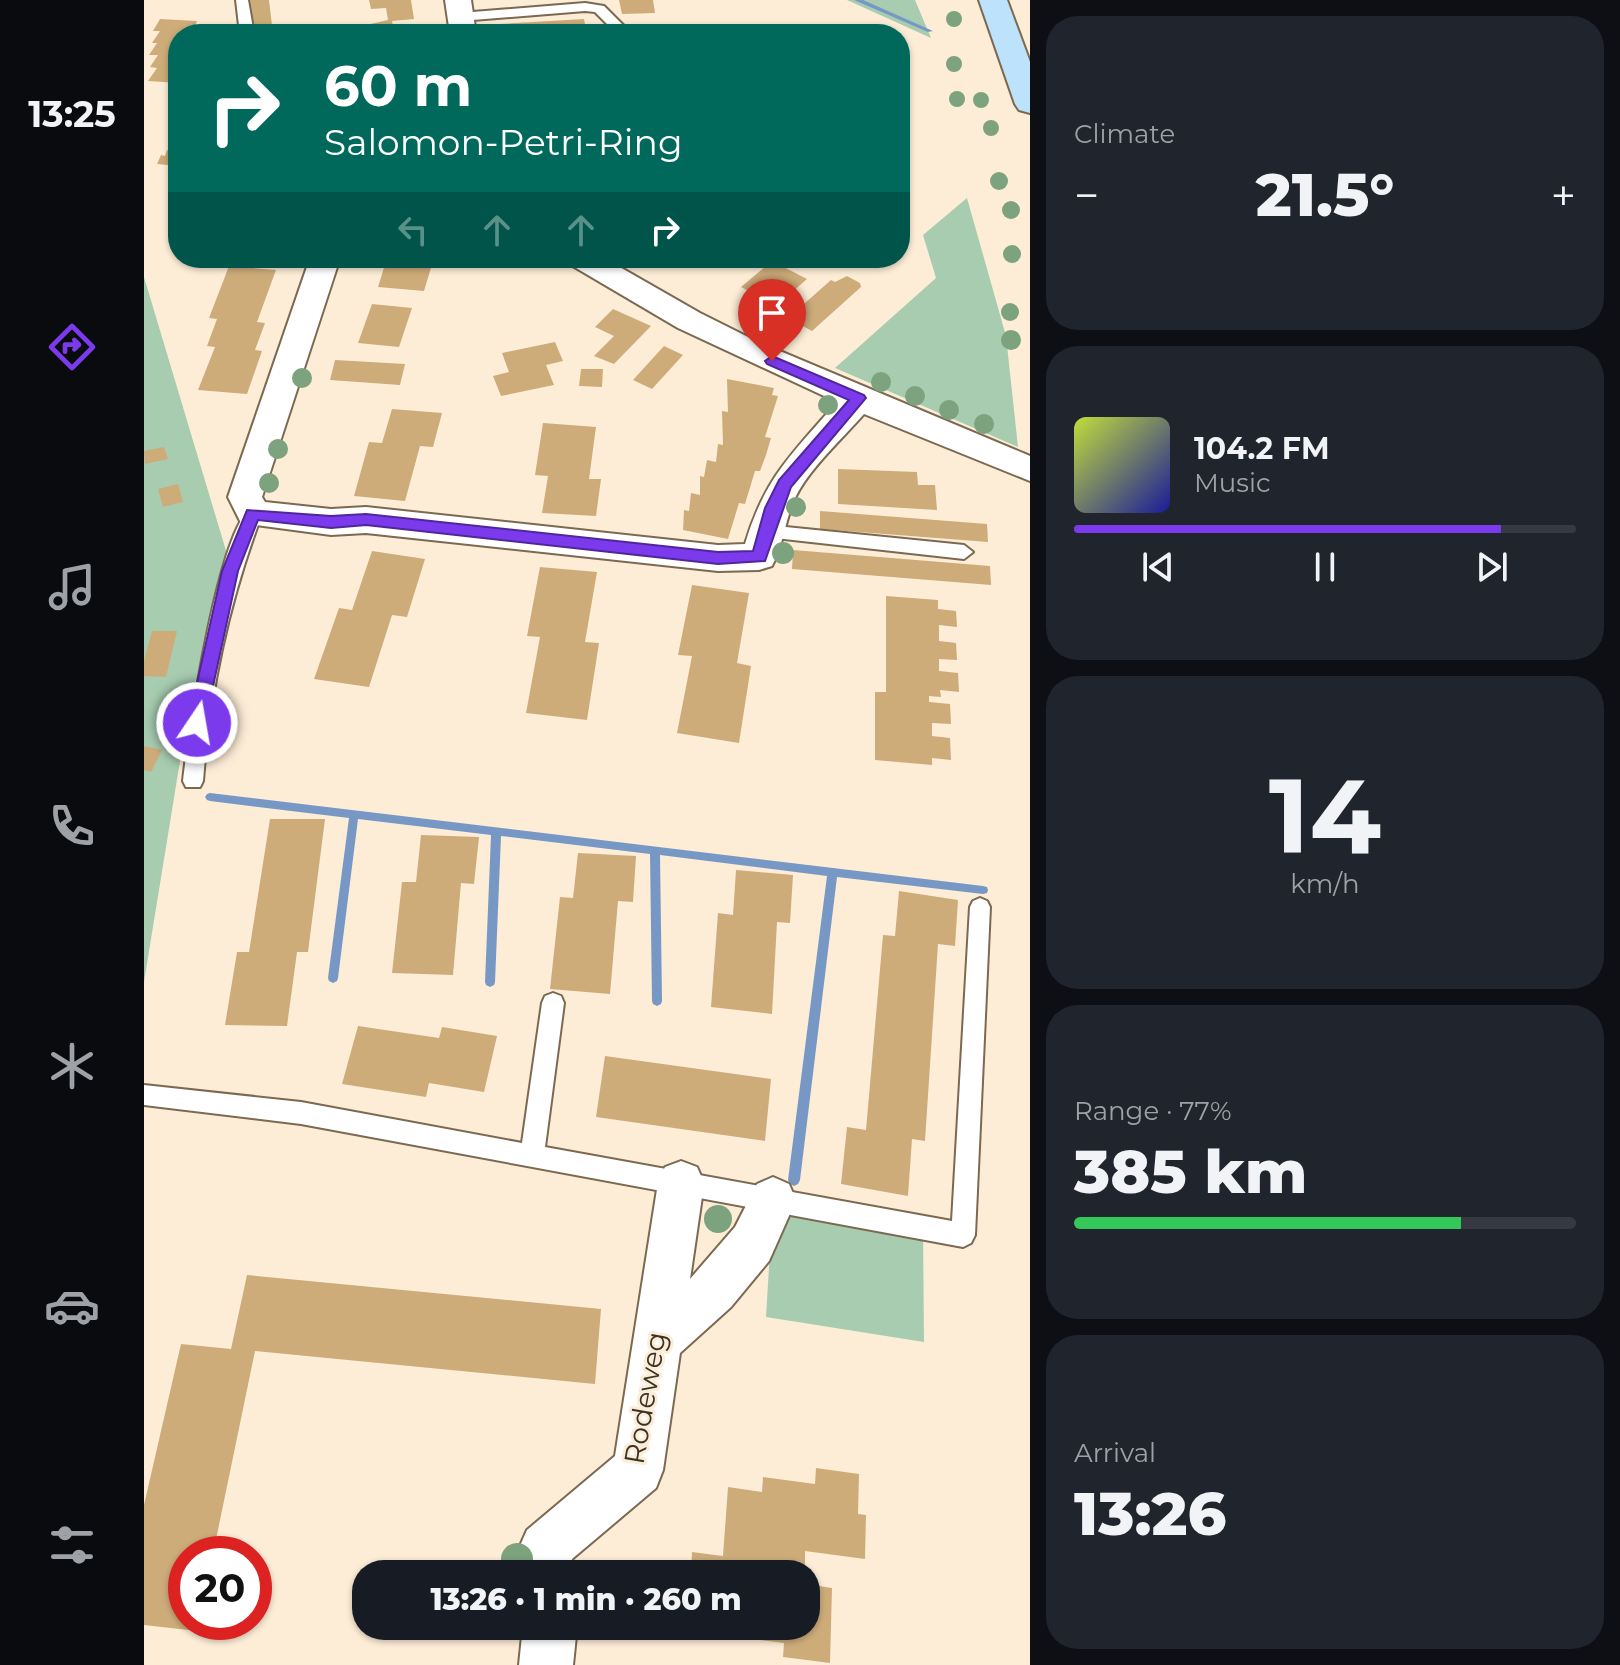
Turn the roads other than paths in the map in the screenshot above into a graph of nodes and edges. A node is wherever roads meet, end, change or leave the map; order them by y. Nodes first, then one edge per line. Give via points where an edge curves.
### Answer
1 (242, 0) edge
2 (993, 0) edge
3 (460, 17) edge
4 (246, 24) edge
5 (615, 24) edge
6 (1030, 104) edge
7 (322, 268) edge
8 (597, 268) edge
9 (859, 398) junction
10 (1030, 469) edge
11 (253, 514) junction
12 (766, 531) junction
13 (964, 552) dead end
14 (193, 781) dead end
15 (980, 907) dead end
16 (553, 1003) dead end
17 (144, 1095) edge
18 (532, 1156) junction
19 (681, 1183) junction
20 (773, 1200) junction
21 (656, 1342) junction
22 (546, 1560) edge
23 (549, 1640) edge
24 (546, 1665) edge

1 - 4 lane
2 - 6 main road
3 - 5 lane via 585,7 599,9
7 - 11 street via 245,497
8 - 9 street via 729,341
9 - 10 street
9 - 12 street via 785,484
11 - 12 street via 366,520 739,559 759,557
11 - 14 lane via 230,571 197,723
12 - 13 lane
15 - 20 lane via 963,1235
16 - 18 lane
17 - 18 lane via 301,1113
18 - 19 lane
19 - 20 lane
19 - 21 street, Rodeweg
20 - 21 street via 752,1244 724,1279
21 - 22 street, Rodeweg via 638,1470 545,1548
23 - 24 street

